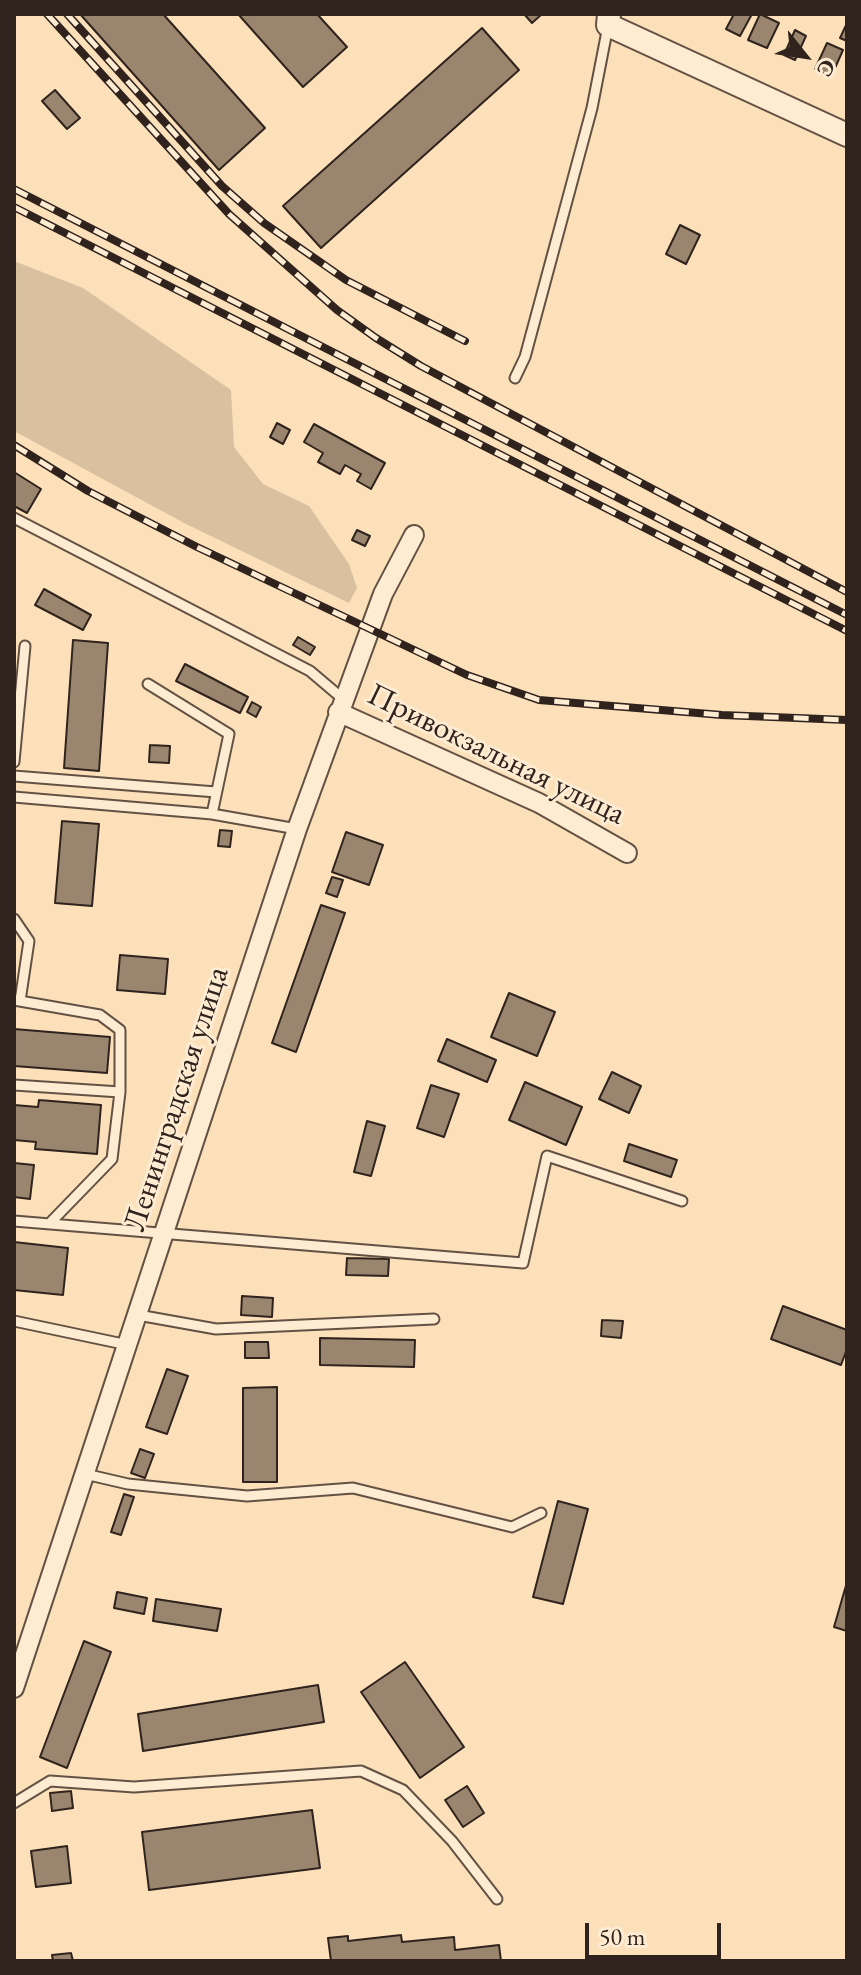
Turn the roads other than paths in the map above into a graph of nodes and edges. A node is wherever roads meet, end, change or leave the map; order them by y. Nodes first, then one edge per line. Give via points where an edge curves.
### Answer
1 (608, 19) edge
2 (847, 135) edge
3 (515, 378) dead end
4 (14, 518) edge
5 (414, 535) dead end
6 (25, 646) dead end
7 (148, 684) dead end
8 (341, 705) junction
9 (14, 762) edge
10 (14, 776) edge
11 (216, 792) junction
12 (14, 797) edge
13 (212, 814) junction
14 (297, 829) junction
15 (627, 853) dead end
16 (14, 919) edge
17 (17, 1000) edge
18 (14, 1085) edge
19 (120, 1092) junction
20 (682, 1201) dead end
21 (14, 1221) edge
22 (50, 1223) junction
23 (165, 1232) junction
24 (138, 1315) junction
25 (434, 1319) dead end
26 (14, 1321) edge
27 (128, 1345) junction
28 (85, 1474) junction
29 (541, 1513) dead end
30 (14, 1688) edge
31 (14, 1803) edge
32 (497, 1899) dead end

1 - 2 street
1 - 3 lane via 592,108
4 - 8 lane via 310,671
5 - 8 street, Ленинградская улица via 383,594
6 - 9 lane
7 - 11 lane via 229,734
8 - 14 street, Ленинградская улица
8 - 15 street, Привокзальная улица
10 - 11 lane
11 - 13 lane
12 - 13 lane
13 - 14 lane
14 - 23 street, Ленинградская улица
16 - 17 lane via 29,941
17 - 19 lane via 100,1015 120,1030
18 - 19 lane
19 - 22 lane via 112,1159
20 - 23 lane via 547,1156 523,1263
21 - 22 lane
22 - 23 lane
23 - 24 street, Ленинградская улица
24 - 25 lane via 216,1329
24 - 27 street, Ленинградская улица
26 - 27 lane
27 - 28 street, Ленинградская улица
28 - 29 lane via 128,1484 247,1496 353,1488 512,1527
28 - 30 street, Ленинградская улица
31 - 32 lane via 50,1781 134,1787 361,1771 403,1790

